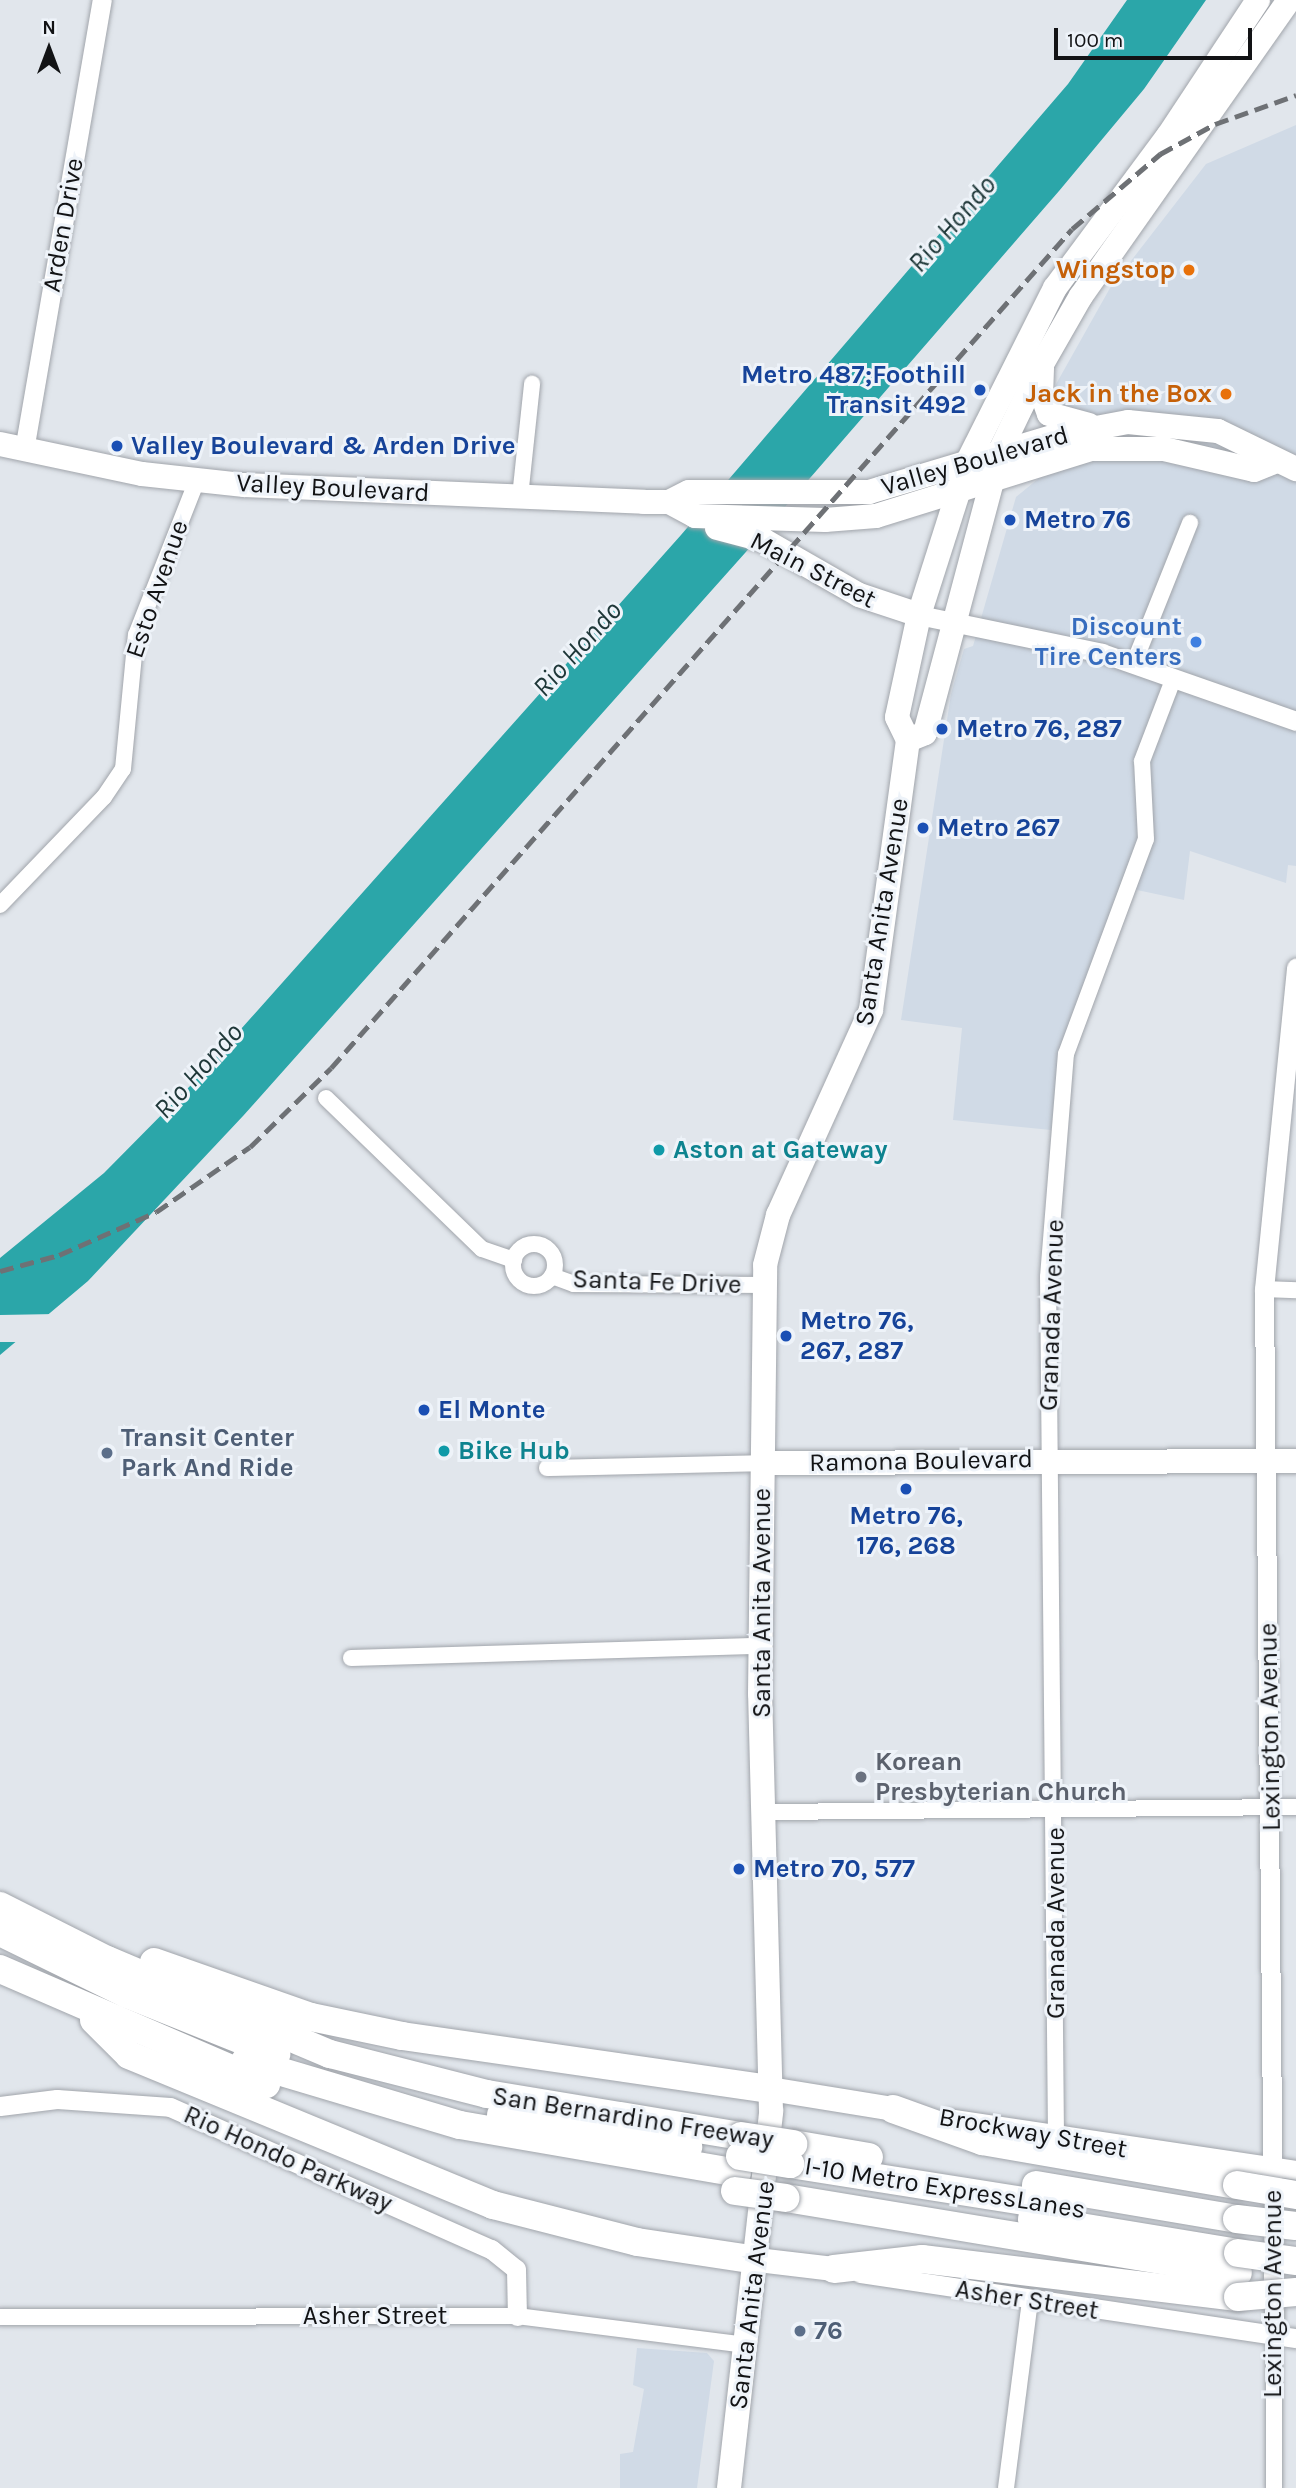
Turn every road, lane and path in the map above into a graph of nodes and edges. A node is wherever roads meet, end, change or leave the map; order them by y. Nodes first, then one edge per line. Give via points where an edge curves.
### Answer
1 (102, 0) edge
2 (1258, 0) edge
3 (1289, 0) edge
4 (1080, 250) junction
5 (1081, 296) junction
6 (1042, 364) junction
7 (533, 384) dead end
8 (1096, 426) junction
9 (0, 444) edge
10 (24, 450) junction
11 (1000, 451) junction
12 (968, 461) junction
13 (1286, 465) edge
14 (992, 478) junction
15 (197, 480) junction
16 (958, 490) junction
17 (520, 497) junction
18 (669, 502) junction
19 (695, 516) junction
20 (1189, 523) dead end
21 (919, 615) junction
22 (952, 622) junction
23 (1134, 663) junction
24 (1173, 680) junction
25 (1296, 721) edge
26 (908, 740) junction
27 (0, 905) edge
28 (1296, 968) edge
29 (326, 1098) dead end
30 (514, 1260) junction
31 (552, 1276) junction
32 (763, 1285) junction
33 (1264, 1289) junction
34 (1296, 1290) edge
35 (1049, 1460) junction
36 (1266, 1461) junction
37 (1296, 1461) edge
38 (762, 1463) junction
39 (547, 1468) dead end
40 (761, 1646) junction
41 (351, 1658) dead end
42 (1296, 1807) edge
43 (1272, 1808) junction
44 (766, 1812) junction
45 (1056, 1813) junction
46 (0, 1906) edge
47 (0, 1932) edge
48 (67, 1941) junction
49 (0, 1952) edge
50 (0, 1969) edge
51 (82, 2008) junction
52 (770, 2089) junction
53 (5, 2101) edge
54 (893, 2109) junction
55 (1056, 2138) junction
56 (738, 2164) junction
57 (1272, 2167) junction
58 (1296, 2170) edge
59 (789, 2172) junction
60 (1296, 2195) edge
61 (1296, 2226) edge
62 (1296, 2242) edge
63 (1238, 2255) junction
64 (758, 2260) junction
65 (1296, 2261) edge
66 (834, 2269) junction
67 (1296, 2279) edge
68 (1296, 2292) edge
69 (1030, 2301) junction
70 (0, 2316) edge
71 (517, 2316) junction
72 (1274, 2335) junction
73 (1296, 2338) edge
74 (748, 2345) junction
75 (729, 2488) edge
76 (1006, 2488) edge
77 (1274, 2488) edge

1 - 10 street, Arden Drive
2 - 4 main road, Santa Anita Avenue via 1168,136
3 - 5 main road
4 - 5 main road via 1074,282
4 - 12 main road, Santa Anita Avenue via 1021,345
5 - 6 main road
6 - 8 main road via 1041,392 1049,414
6 - 11 main road
7 - 17 street
8 - 11 main road, Valley Boulevard
8 - 13 main road, Valley Boulevard via 1184,425 1218,431
9 - 10 main road, Valley Boulevard
10 - 15 main road, Valley Boulevard
11 - 12 main road, Valley Boulevard
11 - 14 main road
12 - 16 main road, Santa Anita Avenue
12 - 18 main road, Valley Boulevard via 845,495 690,492
13 - 14 main road, Valley Boulevard via 1254,470 1164,449 1118,446 1053,456
14 - 16 main road, Valley Boulevard
14 - 22 main road
15 - 17 main road, Valley Boulevard
15 - 27 street, Esto Avenue via 136,635 123,769 104,797
16 - 19 main road, Valley Boulevard via 876,516 825,520
16 - 21 main road, Santa Anita Avenue
17 - 18 main road, Valley Boulevard
18 - 19 main road, Valley Boulevard
19 - 21 main road, Main Street via 706,526 763,540 859,595
20 - 23 street
21 - 22 street, Main Street
21 - 26 main road, Santa Anita Avenue via 898,717
22 - 23 street, Main Street
22 - 26 main road via 925,733
23 - 24 street, Main Street
24 - 25 street, Main Street
24 - 35 street, Granada Avenue via 1142,761 1146,839 1066,1054 1048,1278
26 - 32 main road, Santa Anita Avenue via 871,1010 778,1215
28 - 33 street, Lexington Avenue
29 - 30 street via 482,1250
30 - 31 street via 523,1283 542,1284
30 - 31 street via 526,1245 545,1247 554,1257
31 - 32 street, Santa Fe Drive via 574,1284
32 - 38 main road, Santa Anita Avenue
33 - 34 street
33 - 36 street, Lexington Avenue
35 - 36 main road, Ramona Boulevard
35 - 38 main road, Ramona Boulevard
35 - 45 street, Granada Avenue
36 - 37 main road, Ramona Boulevard
36 - 43 street, Lexington Avenue
38 - 39 street, Ramona Boulevard
38 - 40 main road, Santa Anita Avenue
40 - 41 street
40 - 44 main road, Santa Anita Avenue
42 - 43 street
43 - 45 street
43 - 57 street, Lexington Avenue
44 - 45 street
44 - 52 main road, Santa Anita Avenue
45 - 55 street, Granada Avenue
46 - 48 highway, San Bernardino Freeway
47 - 56 highway via 194,2024 308,2065 538,2123
48 - 52 highway via 110,1945 311,2017 402,2036
48 - 56 highway, San Bernardino Freeway via 330,2054
49 - 56 highway via 133,2017 347,2094 487,2131
50 - 51 highway, San Bernardino Freeway
51 - 56 highway, San Bernardino Freeway via 230,2073 461,2144
51 - 64 highway via 129,2055 438,2184 637,2242
52 - 54 main road, Brockway Street
52 - 64 main road, Santa Anita Avenue
53 - 71 street, Rio Hondo Parkway via 145,2100 219,2127 491,2249 516,2269
54 - 55 street, Brockway Street
54 - 60 highway, bridge via 982,2141
55 - 57 street, Brockway Street
56 - 59 highway, San Bernardino Freeway, bridge
56 - 59 highway, San Bernardino Freeway, bridge
57 - 58 street, Brockway Street
57 - 72 street, Lexington Avenue
59 - 63 highway, San Bernardino Freeway
59 - 63 highway, San Bernardino Freeway
61 - 63 highway, San Bernardino Freeway, bridge
62 - 63 highway
63 - 65 highway, bridge
63 - 66 highway via 922,2259
63 - 67 highway, San Bernardino Freeway
63 - 68 highway, bridge
64 - 66 main road, Asher Street
64 - 74 main road, Santa Anita Avenue
66 - 69 street, Asher Street
69 - 72 street, Asher Street
69 - 76 street
70 - 71 street, Asher Street
71 - 74 street, Asher Street
72 - 73 street, Asher Street
72 - 77 street, Lexington Avenue
74 - 75 main road, Santa Anita Avenue

